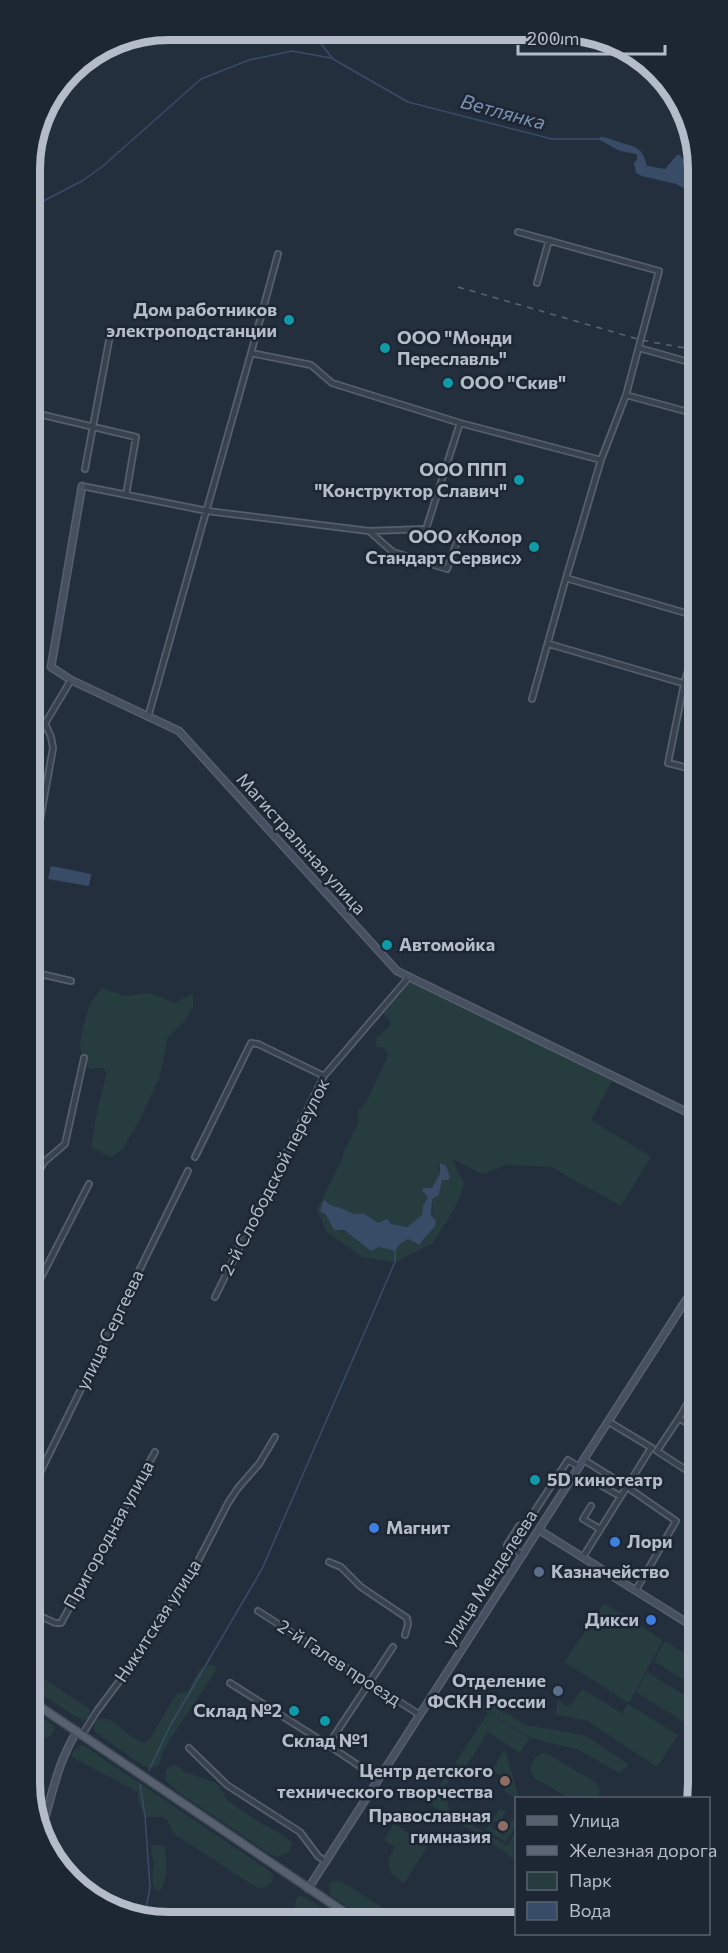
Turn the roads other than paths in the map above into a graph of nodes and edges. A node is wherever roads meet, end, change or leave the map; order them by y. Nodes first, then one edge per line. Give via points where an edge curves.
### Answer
1 (518, 231) dead end
2 (549, 240) junction
3 (278, 254) dead end
4 (537, 283) dead end
5 (111, 330) dead end
6 (639, 348) junction
7 (251, 352) junction
8 (688, 362) edge
9 (626, 394) junction
10 (688, 412) edge
11 (44, 415) dead end
12 (460, 423) junction
13 (93, 427) junction
14 (601, 460) junction
15 (85, 468) dead end
16 (82, 486) joint
17 (126, 495) junction
18 (207, 510) junction
19 (369, 531) junction
20 (458, 542) dead end
21 (566, 578) junction
22 (688, 614) edge
23 (549, 644) junction
24 (688, 671) edge
25 (71, 680) junction
26 (684, 684) junction
27 (688, 685) edge
28 (532, 699) dead end
29 (148, 717) junction
30 (45, 723) junction
31 (41, 731) edge
32 (688, 768) edge
33 (41, 817) edge
34 (40, 974) edge
35 (408, 977) junction
36 (71, 981) dead end
37 (84, 1058) dead end
38 (324, 1076) junction
39 (687, 1112) edge
40 (195, 1157) dead end
41 (40, 1169) edge
42 (188, 1171) dead end
43 (89, 1184) dead end
44 (40, 1279) edge
45 (215, 1298) dead end
46 (687, 1298) edge
47 (687, 1404) edge
48 (679, 1418) junction
49 (609, 1422) junction
50 (687, 1423) edge
51 (275, 1437) dead end
52 (651, 1448) junction
53 (657, 1451) junction
54 (155, 1452) dead end
55 (584, 1460) junction
56 (579, 1467) junction
57 (687, 1471) edge
58 (40, 1472) edge
59 (609, 1475) junction
60 (627, 1486) junction
61 (620, 1496) junction
62 (591, 1506) dead end
63 (526, 1522) junction
64 (600, 1529) junction
65 (539, 1530) junction
66 (523, 1555) junction
67 (583, 1557) junction
68 (329, 1562) dead end
69 (636, 1590) junction
70 (258, 1611) dead end
71 (40, 1616) edge
72 (687, 1622) edge
73 (405, 1635) dead end
74 (393, 1647) dead end
75 (370, 1682) junction
76 (230, 1683) dead end
77 (40, 1707) edge
78 (420, 1715) junction
79 (80, 1733) junction
80 (328, 1744) junction
81 (189, 1748) dead end
82 (379, 1779) junction
83 (45, 1817) edge
84 (326, 1862) junction
85 (308, 1889) junction
86 (344, 1912) edge

1 - 2 street
2 - 4 street
2 - 6 street via 660,271
3 - 7 street
5 - 13 street
6 - 8 street
6 - 9 street
7 - 12 street via 311,365 332,383
7 - 18 street
9 - 10 street
9 - 14 street
11 - 13 street
12 - 14 street
12 - 19 street via 426,529
13 - 15 street
13 - 17 street via 136,437
14 - 21 street
16 - 17 street
16 - 25 street, Магистральная улица via 51,667
17 - 18 street
18 - 19 street
18 - 29 street
19 - 20 street via 393,552 447,569
21 - 22 street
21 - 23 street
23 - 26 street
23 - 28 street
24 - 26 street
25 - 29 street, Магистральная улица
25 - 30 street
26 - 27 street
26 - 32 street via 668,763
29 - 35 street, Магистральная улица via 178,731 397,971
30 - 31 street
30 - 33 street via 53,748
34 - 36 street
35 - 38 street, 2-й Слободской переулок
35 - 39 street, Магистральная улица
37 - 41 street via 65,1144
38 - 40 street via 251,1043
38 - 45 street, 2-й Слободской переулок
42 - 58 street, улица Сергеева
43 - 44 street
46 - 49 street, улица Менделеева
47 - 48 street
48 - 50 street
48 - 53 street
49 - 52 street
49 - 55 street, улица Менделеева
51 - 79 street, Никитская улица via 228,1503 195,1567 133,1663
52 - 53 street
52 - 60 street
53 - 57 street
54 - 71 street, Пригородная улица via 61,1623
55 - 56 street, улица Менделеева
55 - 59 street
56 - 63 street via 568,1460
56 - 65 street, улица Менделеева
59 - 60 street
59 - 61 street via 602,1486
60 - 61 street
60 - 69 street via 676,1521
61 - 64 street
62 - 64 street via 584,1519
63 - 65 street
63 - 66 street via 507,1545
64 - 67 street
65 - 66 street, улица Менделеева
65 - 67 street
66 - 78 street, улица Менделеева
67 - 69 street
68 - 73 street via 407,1618
69 - 72 street
70 - 75 street, 2-й Галев проезд
74 - 75 street
75 - 78 street, 2-й Галев проезд
75 - 80 street
76 - 80 street
77 - 79 main road
78 - 82 street, улица Менделеева
79 - 83 street via 65,1751
79 - 85 main road
80 - 82 street
81 - 84 street via 227,1785 300,1832
82 - 84 street, улица Менделеева
84 - 85 street, улица Менделеева
85 - 86 main road

